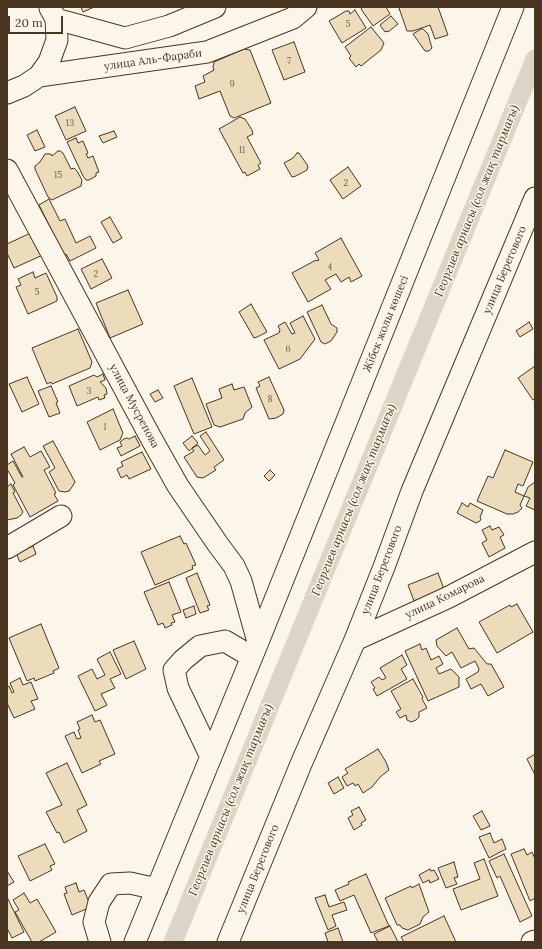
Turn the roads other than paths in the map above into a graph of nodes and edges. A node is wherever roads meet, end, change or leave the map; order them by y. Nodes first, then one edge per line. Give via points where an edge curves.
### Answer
1 (215, 7) edge
2 (306, 7) edge
3 (514, 7) edge
4 (53, 13) edge
5 (39, 76) junction
6 (7, 93) edge
7 (7, 170) edge
8 (535, 198) edge
9 (61, 516) dead end
10 (7, 548) edge
11 (535, 552) edge
12 (354, 640) junction
13 (255, 649) junction
14 (211, 757) junction
15 (157, 889) junction
16 (535, 940) edge
17 (100, 942) edge
18 (136, 942) edge
19 (228, 942) edge
20 (532, 942) edge

1 - 4 street, улица Аль-Фараби via 169,26 125,38
2 - 5 street, улица Аль-Фараби via 293,18 207,52
3 - 13 street, Жібек жолы көшесі
4 - 5 street, улица Аль-Фараби via 57,40 49,62
5 - 6 street, улица Аль-Фараби
7 - 13 street, улица Мусрепова via 178,486 234,566 241,582
8 - 12 street, улица Берегового via 412,491
9 - 10 street
11 - 12 street, улица Комарова via 449,597
12 - 19 street, улица Берегового
13 - 14 street, Жібек жолы көшесі
13 - 14 street via 225,641 200,646 174,670 178,688
14 - 15 street, Жібек жолы көшесі
15 - 17 street via 130,883 111,884 99,902 94,922
15 - 18 street, Жібек жолы көшесі
16 - 20 street

